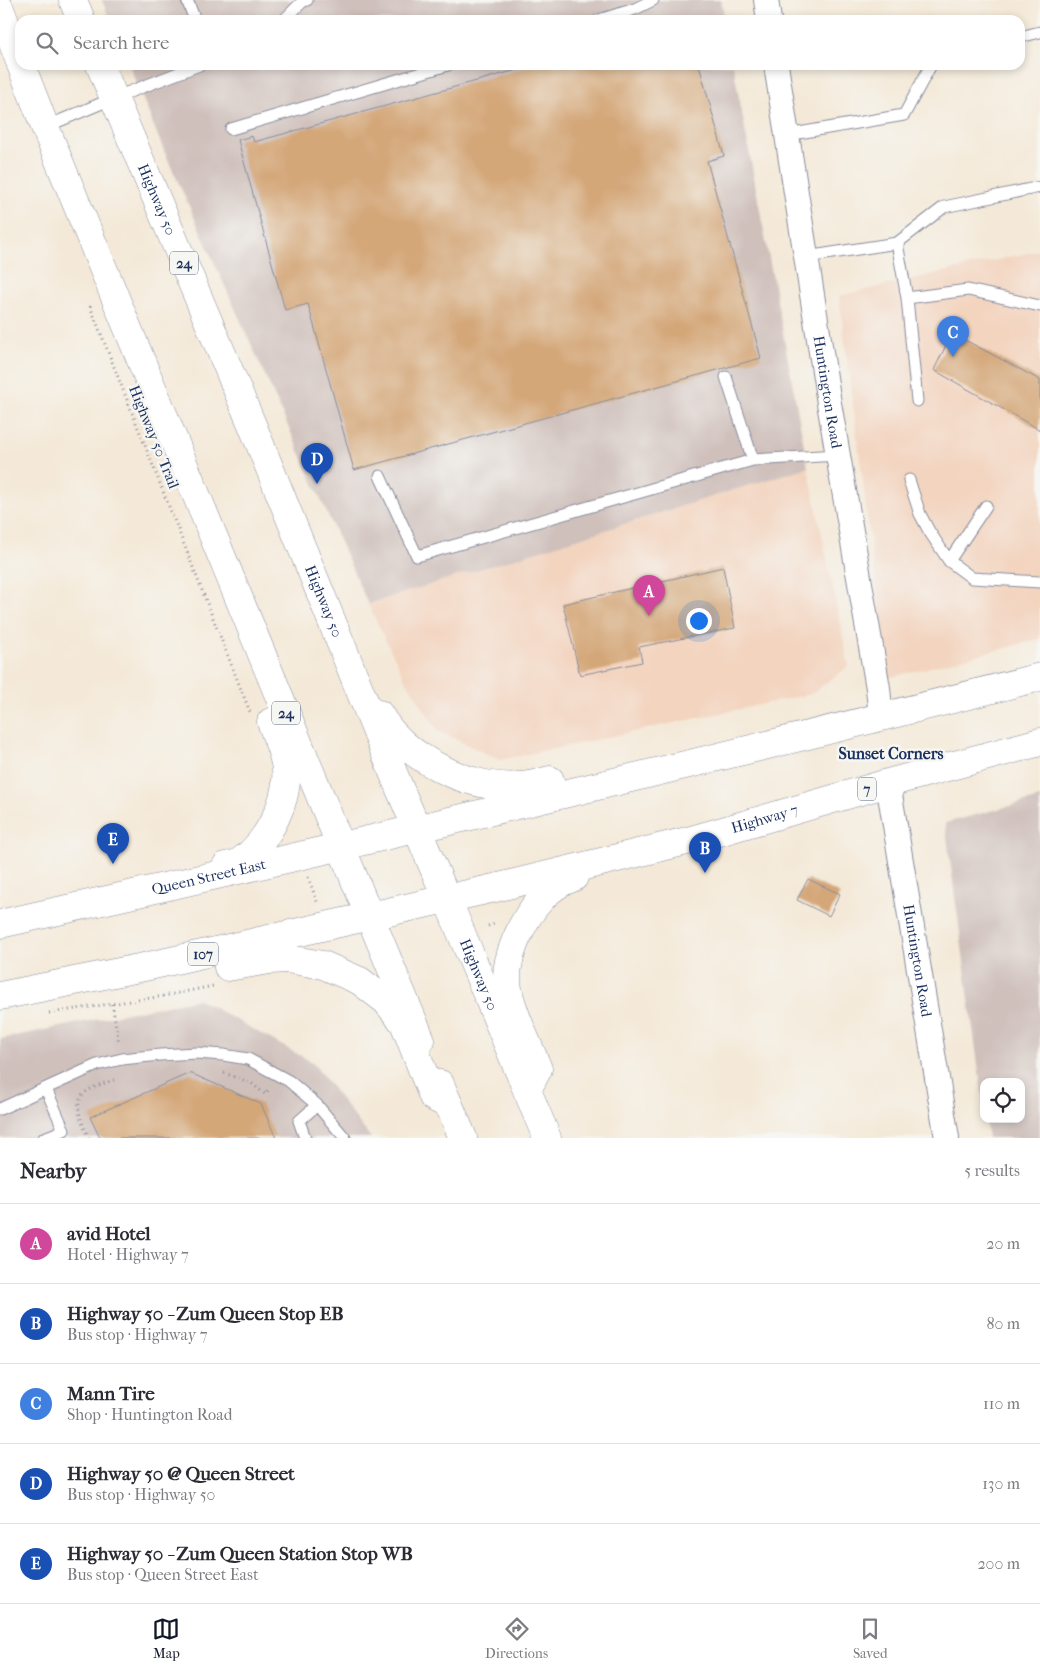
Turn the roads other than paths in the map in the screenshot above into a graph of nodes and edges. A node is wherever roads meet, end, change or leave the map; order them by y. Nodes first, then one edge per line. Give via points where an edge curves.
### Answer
1 (73, 0) edge
2 (187, 0) edge
3 (307, 0) edge
4 (653, 0) edge
5 (766, 0) edge
6 (0, 9) edge
7 (79, 15) edge
8 (193, 15) edge
9 (289, 15) edge
10 (617, 15) edge
11 (768, 15) edge
12 (1040, 32) edge
13 (1025, 36) edge
14 (15, 48) edge
15 (24, 70) edge
16 (102, 70) edge
17 (186, 70) edge
18 (423, 70) edge
19 (777, 70) edge
20 (928, 70) edge
21 (114, 98) junction
22 (45, 128) junction
23 (231, 129) dead end
24 (787, 135) junction
25 (1040, 187) edge
26 (898, 243) junction
27 (806, 256) junction
28 (907, 298) junction
29 (1040, 306) edge
30 (726, 377) dead end
31 (917, 400) dead end
32 (838, 455) junction
33 (753, 460) junction
34 (380, 476) dead end
35 (909, 480) dead end
36 (986, 506) dead end
37 (949, 561) junction
38 (312, 573) junction
39 (231, 579) junction
40 (1040, 582) edge
41 (1040, 677) edge
42 (881, 718) junction
43 (1040, 742) edge
44 (716, 757) junction
45 (888, 783) junction
46 (417, 829) junction
47 (695, 839) junction
48 (342, 847) junction
49 (447, 899) junction
50 (370, 917) junction
51 (6, 922) edge
52 (35, 989) junction
53 (0, 996) edge
54 (46, 1089) junction
55 (527, 1090) junction
56 (317, 1105) junction
57 (449, 1105) junction
58 (0, 1109) edge
59 (44, 1138) edge
60 (305, 1138) edge
61 (345, 1138) edge
62 (462, 1138) edge
63 (547, 1138) edge
64 (947, 1138) edge

1 - 7 main road
2 - 8 lane
3 - 9 lane
4 - 10 lane
5 - 11 street
6 - 14 main road, 24
12 - 13 lane
15 - 22 main road, 24
16 - 21 main road, Highway 50 / 24
17 - 21 lane
18 - 23 lane
19 - 24 street, Huntington Road
20 - 24 lane via 904,115
21 - 22 lane
21 - 38 main road, Highway 50 / 24
22 - 39 main road, 24
24 - 27 street, Huntington Road
25 - 26 lane via 944,207
26 - 27 lane
26 - 28 lane
27 - 32 street, Huntington Road
28 - 29 lane via 968,290
28 - 31 lane
30 - 33 lane
32 - 33 lane
32 - 42 street, Huntington Road
33 - 34 lane via 417,556
35 - 37 lane via 920,514
36 - 37 lane
37 - 40 lane via 972,578
38 - 44 main road via 323,579 386,726 420,755 453,774 479,783 520,786 698,744
38 - 46 main road, Highway 50 / 24
39 - 48 main road, 24
39 - 51 main road via 222,604 285,764 286,783 274,823 254,850 239,863 25,912
41 - 42 main road
42 - 44 main road
43 - 45 main road, Highway 7 / 7
44 - 46 main road
45 - 47 main road, Highway 7 / 7
45 - 64 street, Huntington Road
46 - 48 main road, Queen Street East
46 - 49 main road, Highway 50 / 24
47 - 49 main road, Highway 7 / 7
47 - 55 main road via 689,848 568,879 543,897 531,912 510,956 507,988 538,1069
48 - 50 main road, 24
48 - 51 main road, Queen Street East
49 - 50 main road, Highway 7 / 107
49 - 55 main road, Highway 50 / 24
50 - 52 main road, 107
50 - 57 main road, 24
52 - 53 main road, 107
52 - 57 main road via 49,992 88,984 122,989 270,960 323,964 360,981 396,1012 404,1023 433,1097
54 - 56 lane via 97,1065 122,1059 187,1053 223,1055 248,1059 280,1075
54 - 58 lane
54 - 59 lane via 64,1130
55 - 63 main road, Highway 50 / 24
56 - 60 lane via 299,1121
56 - 61 lane
57 - 62 main road, 24

